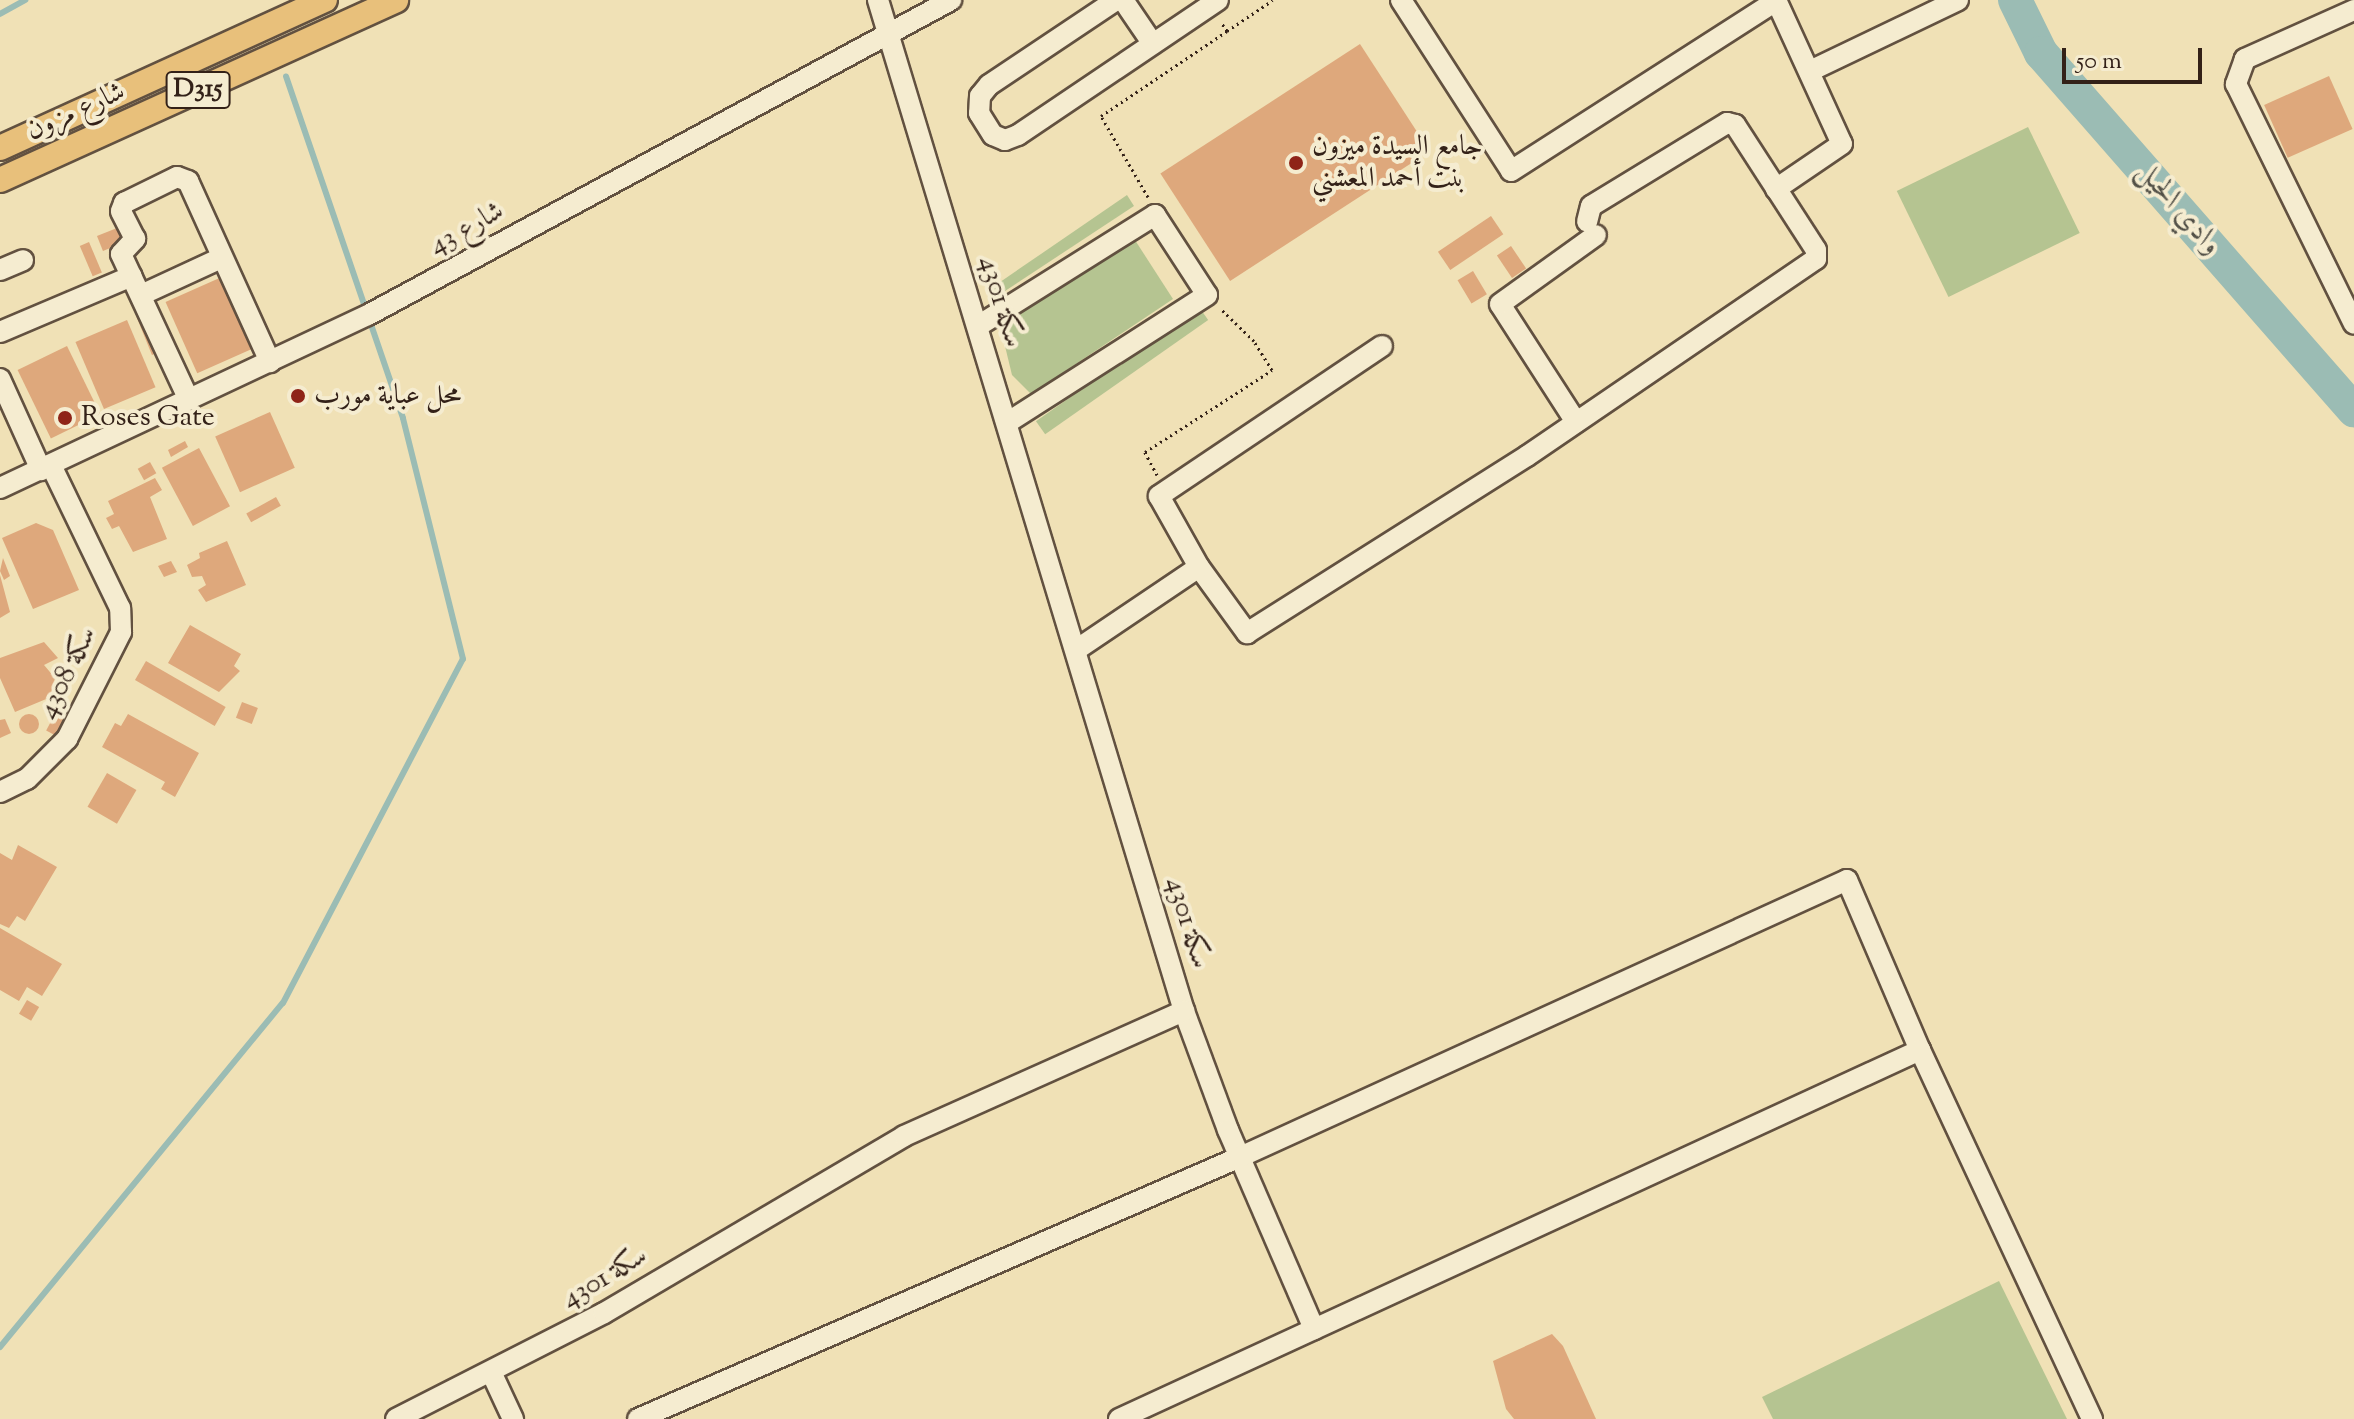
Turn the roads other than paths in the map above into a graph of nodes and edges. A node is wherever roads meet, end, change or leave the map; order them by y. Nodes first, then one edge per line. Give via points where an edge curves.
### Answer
1 (325, 0) edge
2 (396, 0) edge
3 (878, 0) edge
4 (951, 0) edge
5 (1116, 0) edge
6 (1123, 0) edge
7 (1401, 0) edge
8 (1776, 0) edge
9 (1958, 0) edge
10 (1214, 3) edge
11 (1917, 9) edge
12 (2354, 10) edge
13 (889, 29) junction
14 (1153, 44) junction
15 (1810, 71) junction
16 (0, 148) edge
17 (0, 180) edge
18 (1776, 189) junction
19 (221, 258) junction
20 (23, 260) dead end
21 (0, 270) edge
22 (132, 276) junction
23 (141, 295) junction
24 (2354, 324) edge
25 (978, 326) junction
26 (0, 332) edge
27 (1382, 346) dead end
28 (270, 362) junction
29 (0, 379) edge
30 (189, 400) junction
31 (1576, 422) junction
32 (1007, 423) junction
33 (46, 467) junction
34 (0, 488) edge
35 (1199, 567) junction
36 (1076, 650) junction
37 (0, 792) edge
38 (1184, 1011) junction
39 (1920, 1050) junction
40 (1240, 1157) junction
41 (1314, 1329) junction
42 (492, 1374) junction
43 (396, 1419) edge
44 (513, 1419) edge
45 (638, 1419) edge
46 (1119, 1419) edge
47 (2092, 1419) edge

1 - 16 main road, شارع مزون / D315
2 - 17 main road, شارع مزون / D315
3 - 13 street, سكة 4301
4 - 13 street, شارع 43
5 - 14 street via 989,85 980,96 984,126 1005,140 1018,135
6 - 14 street
7 - 8 street via 1511,171
8 - 15 street
9 - 11 street
10 - 14 street
11 - 15 street
12 - 24 street via 2245,59 2236,84
13 - 25 street, سكة 4301
13 - 28 street, شارع 43 via 368,315
15 - 18 street via 1842,144
18 - 31 street via 1816,250 1809,268
18 - 31 street via 1735,125 1727,123 1591,206 1585,213 1591,229 1500,304
19 - 22 street via 188,181 180,176 122,207 135,239 121,254
19 - 23 street
19 - 28 street
20 - 21 street
22 - 23 street
22 - 26 street
23 - 30 street
25 - 32 street, سكة 4301
25 - 32 street via 1155,215 1207,295
27 - 35 street via 1165,489 1160,505
28 - 30 street, شارع 43
29 - 33 street, سكة 4308
30 - 33 street, شارع 43
31 - 35 street via 1256,632 1240,630
32 - 36 street, سكة 4301
33 - 34 street, شارع 43
33 - 37 street, سكة 4308 via 120,608 121,632 67,739 38,770
35 - 36 street
36 - 38 street, سكة 4301
38 - 40 street
38 - 42 street, سكة 4301 via 904,1136
39 - 40 street via 1847,880
39 - 41 street
39 - 47 street
40 - 41 street
40 - 45 street
41 - 46 street
42 - 43 street, سكة 4301
42 - 44 street

